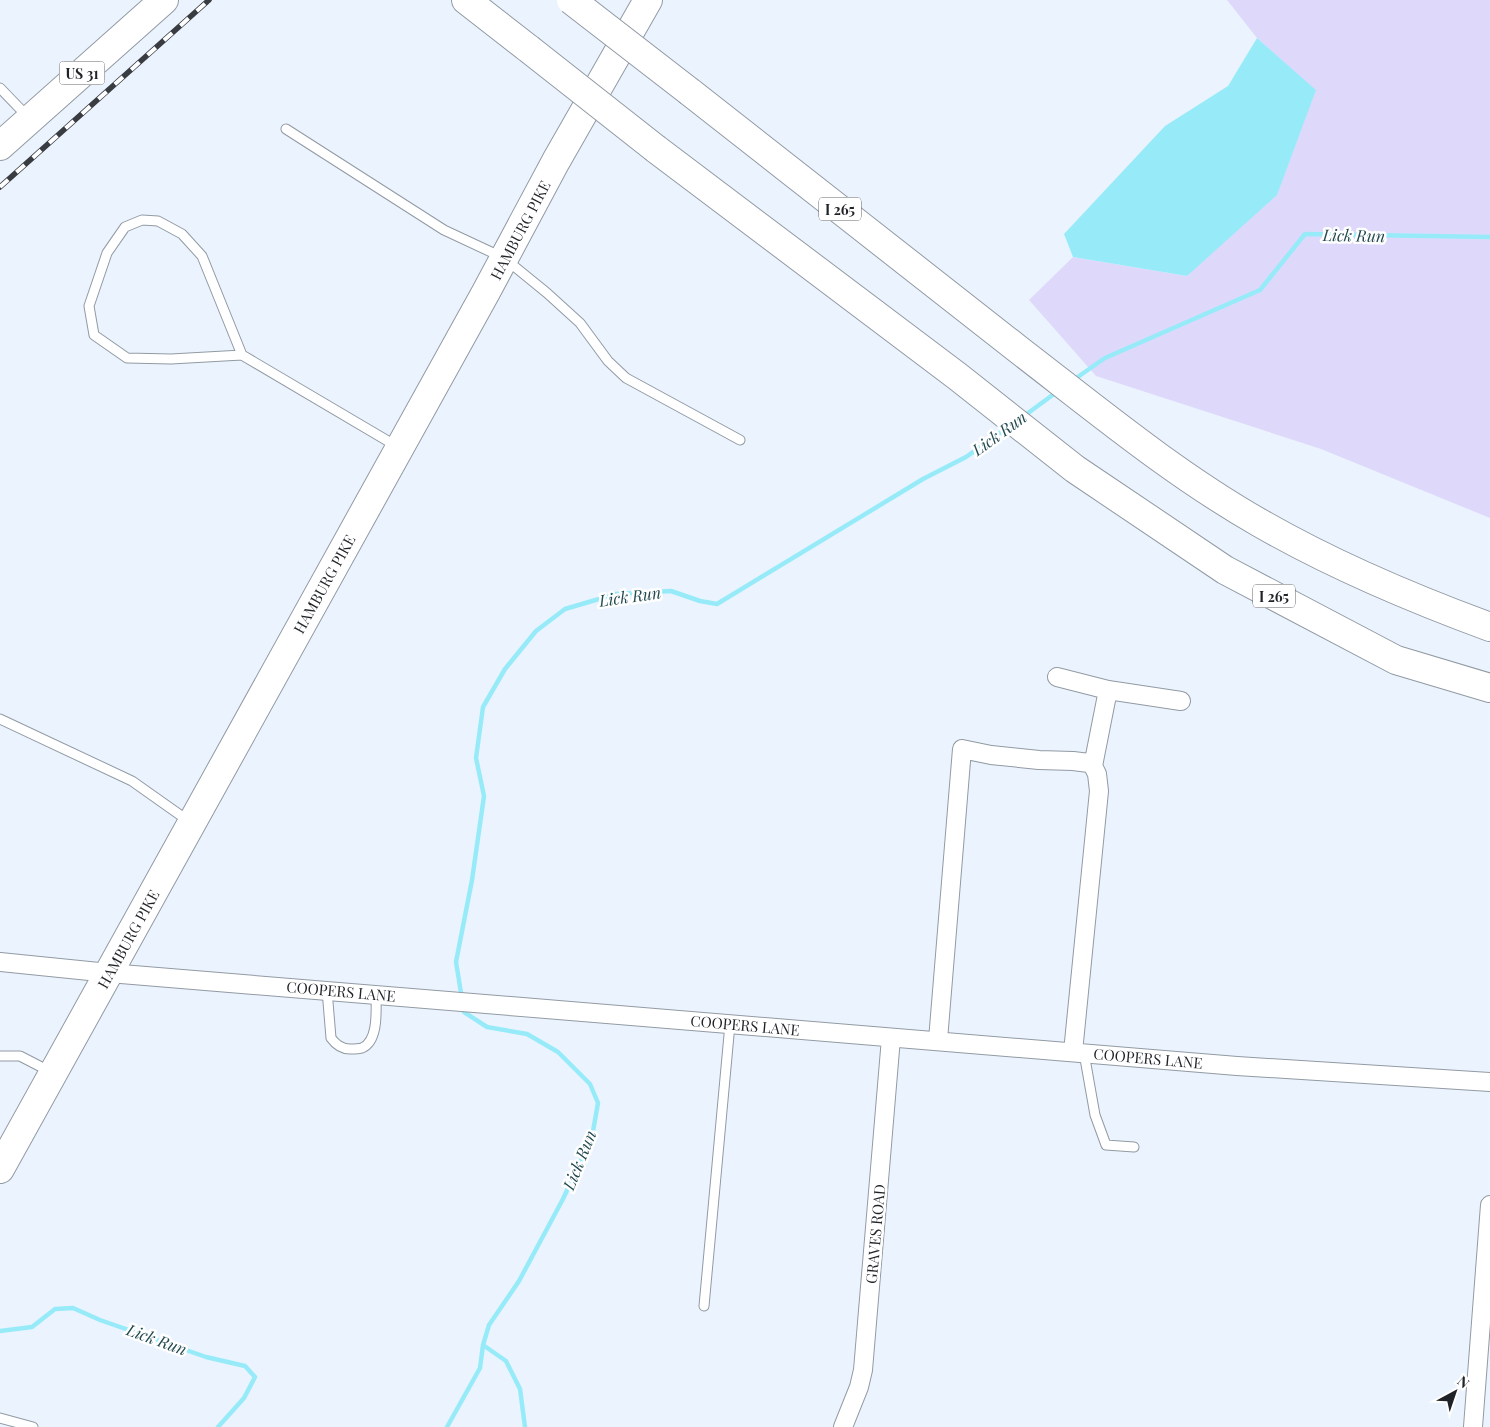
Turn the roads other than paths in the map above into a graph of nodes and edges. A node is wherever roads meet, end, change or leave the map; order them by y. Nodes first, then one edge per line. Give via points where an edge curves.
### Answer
1 (164, 0) edge
2 (466, 0) edge
3 (571, 0) edge
4 (648, 0) edge
5 (0, 88) edge
6 (30, 119) junction
7 (286, 129) dead end
8 (0, 146) edge
9 (504, 258) junction
10 (242, 355) junction
11 (740, 440) dead end
12 (400, 448) junction
13 (1490, 627) edge
14 (1058, 676) dead end
15 (1490, 688) edge
16 (1108, 690) junction
17 (1181, 701) dead end
18 (0, 720) edge
19 (1093, 766) junction
20 (192, 824) junction
21 (0, 962) edge
22 (109, 973) junction
23 (327, 990) junction
24 (376, 994) junction
25 (730, 1024) junction
26 (891, 1038) junction
27 (938, 1040) junction
28 (1079, 1052) junction
29 (0, 1056) edge
30 (53, 1074) junction
31 (1490, 1082) edge
32 (1134, 1147) dead end
33 (0, 1168) edge
34 (1490, 1205) edge
35 (704, 1306) dead end
36 (0, 1418) edge
37 (34, 1427) edge
38 (843, 1427) edge
39 (1473, 1427) edge

1 - 6 main road, US 31
2 - 15 main road, I 265, bridge via 1075,469 1225,570 1396,660
3 - 13 main road, I 265, bridge via 989,327 1193,481 1260,523 1336,562 1428,604
4 - 9 main road, HAMBURG PIKE
5 - 6 lane
6 - 8 main road, US 31
7 - 9 lane via 444,230
9 - 11 lane via 580,323 608,361 626,378
9 - 12 main road, HAMBURG PIKE
10 - 10 lane via 171,360 127,358 94,335 89,306 107,253 125,227 142,220 158,221 182,234 202,256
10 - 12 lane
12 - 20 main road, HAMBURG PIKE
14 - 16 street
16 - 17 street
16 - 19 street
18 - 20 lane via 132,782
19 - 27 street via 1073,760 1039,760 962,749
19 - 28 street via 1099,790
20 - 22 main road, HAMBURG PIKE
21 - 22 street, COOPERS LANE
22 - 23 street, COOPERS LANE
22 - 30 main road, HAMBURG PIKE
23 - 24 street, COOPERS LANE
23 - 24 lane via 331,1038 346,1049 362,1048 371,1041 375,1028
24 - 25 street, COOPERS LANE
25 - 26 street, COOPERS LANE
25 - 35 lane
26 - 27 street, COOPERS LANE
26 - 38 street, GRAVES ROAD via 863,1370
27 - 28 street, COOPERS LANE
28 - 31 street, COOPERS LANE
28 - 32 lane via 1094,1115 1106,1144
29 - 30 lane via 20,1056
30 - 33 main road, HAMBURG PIKE
34 - 39 street
36 - 37 lane

